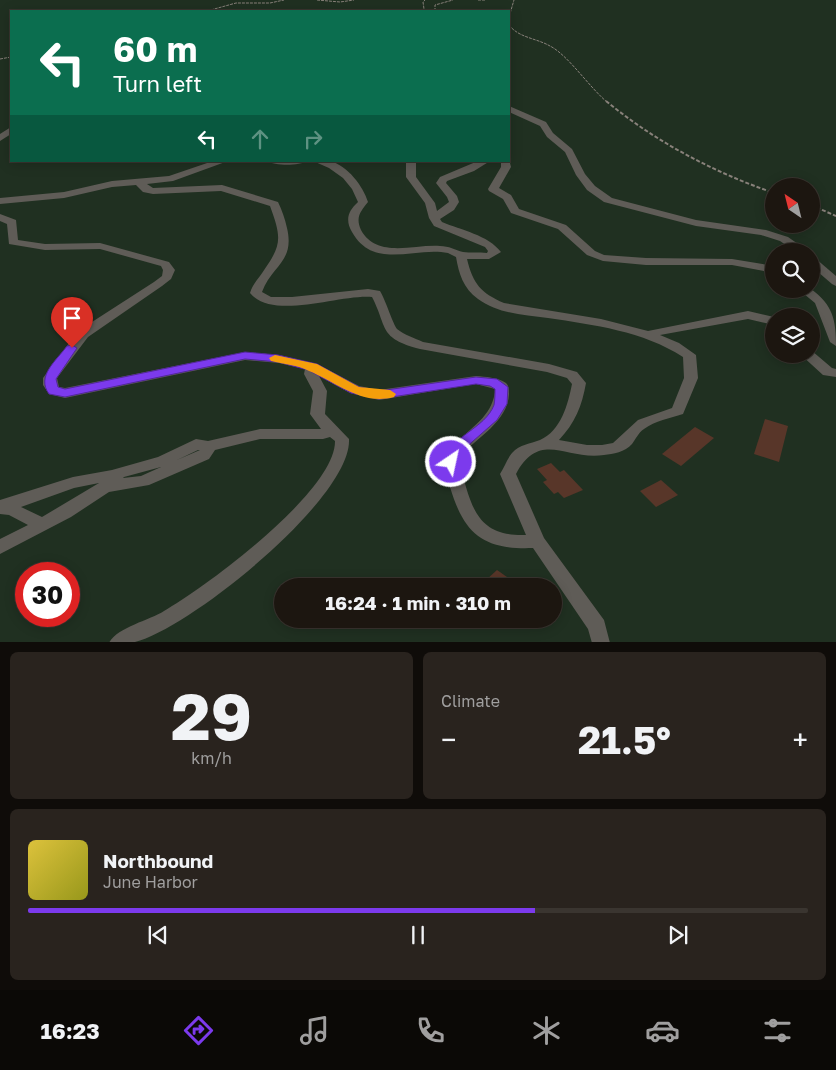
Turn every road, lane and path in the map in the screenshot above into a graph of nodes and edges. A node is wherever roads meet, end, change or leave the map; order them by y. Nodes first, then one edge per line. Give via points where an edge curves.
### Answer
1 (284, 0) edge
2 (316, 0) edge
3 (354, 0) edge
4 (425, 0) edge
5 (453, 0) edge
6 (478, 0) edge
7 (486, 0) edge
8 (514, 0) edge
9 (212, 10) edge
10 (422, 10) edge
11 (436, 10) edge
12 (510, 14) edge
13 (510, 26) edge
14 (510, 109) edge
15 (220, 162) edge
16 (325, 162) edge
17 (411, 162) edge
18 (483, 162) edge
19 (506, 162) edge
20 (139, 182) junction
21 (765, 190) edge
22 (0, 201) edge
23 (820, 209) edge
24 (836, 216) edge
25 (0, 217) edge
26 (434, 218) junction
27 (790, 243) edge
28 (461, 255) junction
29 (765, 268) edge
30 (820, 268) edge
31 (836, 282) edge
32 (815, 298) edge
33 (765, 319) edge
34 (648, 335) junction
35 (836, 342) edge
36 (818, 363) edge
37 (312, 367) junction
38 (836, 373) edge
39 (332, 430) junction
40 (548, 443) junction
41 (110, 482) junction
42 (1, 507) edge
43 (42, 526) junction
44 (537, 541) junction
45 (0, 547) edge
46 (118, 642) edge
47 (601, 642) edge

1 - 9 path via 236,3
2 - 3 path
4 - 10 path
5 - 11 path via 435,5
6 - 7 path
8 - 12 path
13 - 21 path via 515,32 557,51 603,99 679,152 738,182
14 - 27 street via 543,124 550,135 569,151 591,188 608,200 696,222 762,232
15 - 20 street via 176,177
16 - 28 street via 343,172 362,194 363,202 351,220 356,232 374,248 412,252 436,248
17 - 26 street via 411,177 430,203
18 - 26 street via 443,179 440,183 454,202
19 - 29 street via 493,189 507,197 515,211 562,227 596,256 650,262 705,260
20 - 22 street via 112,184 64,195
20 - 40 street via 153,191 222,188 274,204 285,242 283,251 257,289 256,293 268,301 376,294 392,334 420,344 572,375 579,383 567,425
23 - 24 path
25 - 37 street via 12,222 12,242 45,247 100,246 165,264 169,270 158,284 83,334 50,378 54,391 65,393 245,356
26 - 28 street via 445,228 489,245 495,252 489,256
28 - 34 street via 467,280 479,294 493,303 514,310 588,321
30 - 31 street
32 - 35 street via 820,302
33 - 34 street via 748,315
34 - 40 street via 677,346 689,355 691,378 678,411 636,427 628,441 616,448 601,451
36 - 38 street via 828,372
37 - 39 street via 320,391 315,408 317,416
37 - 44 street via 355,390 379,395 476,380 502,387 501,404 492,417 453,454 451,462 469,517 479,529 492,540
39 - 41 street via 323,434 260,434 208,446 196,444 163,461 119,473
39 - 46 street via 342,439 342,452 331,473 271,542 190,605
40 - 44 street via 527,449 514,459 508,474
41 - 42 street via 104,475
41 - 43 street
42 - 43 street via 14,510
43 - 45 street
44 - 47 street via 597,626

